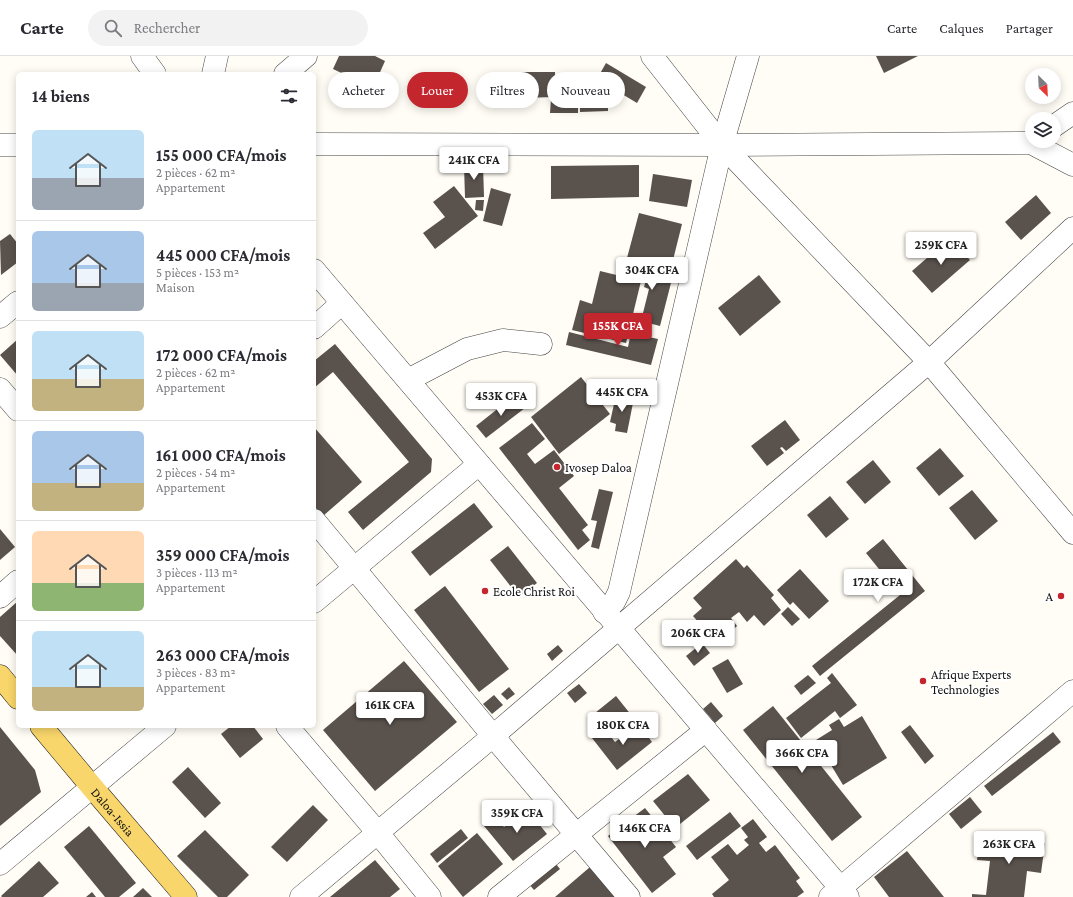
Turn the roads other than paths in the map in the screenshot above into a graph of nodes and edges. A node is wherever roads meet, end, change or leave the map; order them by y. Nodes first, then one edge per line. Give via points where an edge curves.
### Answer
1 (142, 56) edge
2 (217, 56) edge
3 (306, 56) edge
4 (652, 56) edge
5 (748, 56) edge
6 (154, 72) edge
7 (213, 72) edge
8 (287, 72) edge
9 (1073, 113) edge
10 (1061, 121) edge
11 (1025, 142) edge
12 (316, 144) edge
13 (722, 144) junction
14 (0, 145) edge
15 (16, 145) edge
16 (1043, 148) edge
17 (1073, 165) edge
18 (1073, 228) edge
19 (316, 272) edge
20 (342, 303) junction
21 (16, 304) edge
22 (0, 318) edge
23 (316, 326) edge
24 (541, 344) dead end
25 (930, 362) junction
26 (408, 380) junction
27 (0, 389) edge
28 (16, 408) edge
29 (479, 464) junction
30 (316, 522) edge
31 (1073, 533) edge
32 (354, 568) junction
33 (16, 583) edge
34 (0, 597) edge
35 (316, 600) edge
36 (604, 612) junction
37 (619, 629) junction
38 (0, 676) edge
39 (1073, 691) edge
40 (16, 696) edge
41 (43, 728) edge
42 (163, 728) edge
43 (289, 728) edge
44 (706, 730) junction
45 (493, 736) junction
46 (92, 787) junction
47 (378, 833) junction
48 (575, 835) junction
49 (0, 864) edge
50 (839, 894) edge
51 (186, 897) edge
52 (301, 897) edge
53 (430, 897) edge
54 (499, 897) edge
55 (629, 897) edge

1 - 6 street
2 - 7 street
3 - 8 street
4 - 13 street
5 - 13 street
9 - 10 street
11 - 13 street
12 - 13 street
13 - 25 street
13 - 36 street via 619,592
14 - 15 street
16 - 17 street
18 - 25 street
19 - 20 street
20 - 23 street
20 - 26 street
21 - 22 street
24 - 26 street via 503,340 467,349
25 - 31 street
25 - 37 street
26 - 29 street
27 - 28 street
29 - 32 street
29 - 36 street
30 - 32 street
32 - 35 street
32 - 45 street
33 - 34 street
36 - 37 street
37 - 44 street
37 - 45 street
38 - 40 main road
39 - 50 street
41 - 46 main road, Daloa-Issia
42 - 46 street
43 - 47 street
44 - 48 street
44 - 50 street
45 - 47 street
45 - 48 street
46 - 49 street
46 - 51 main road, Daloa-Issia
47 - 52 street
47 - 53 street
48 - 54 street
48 - 55 street

